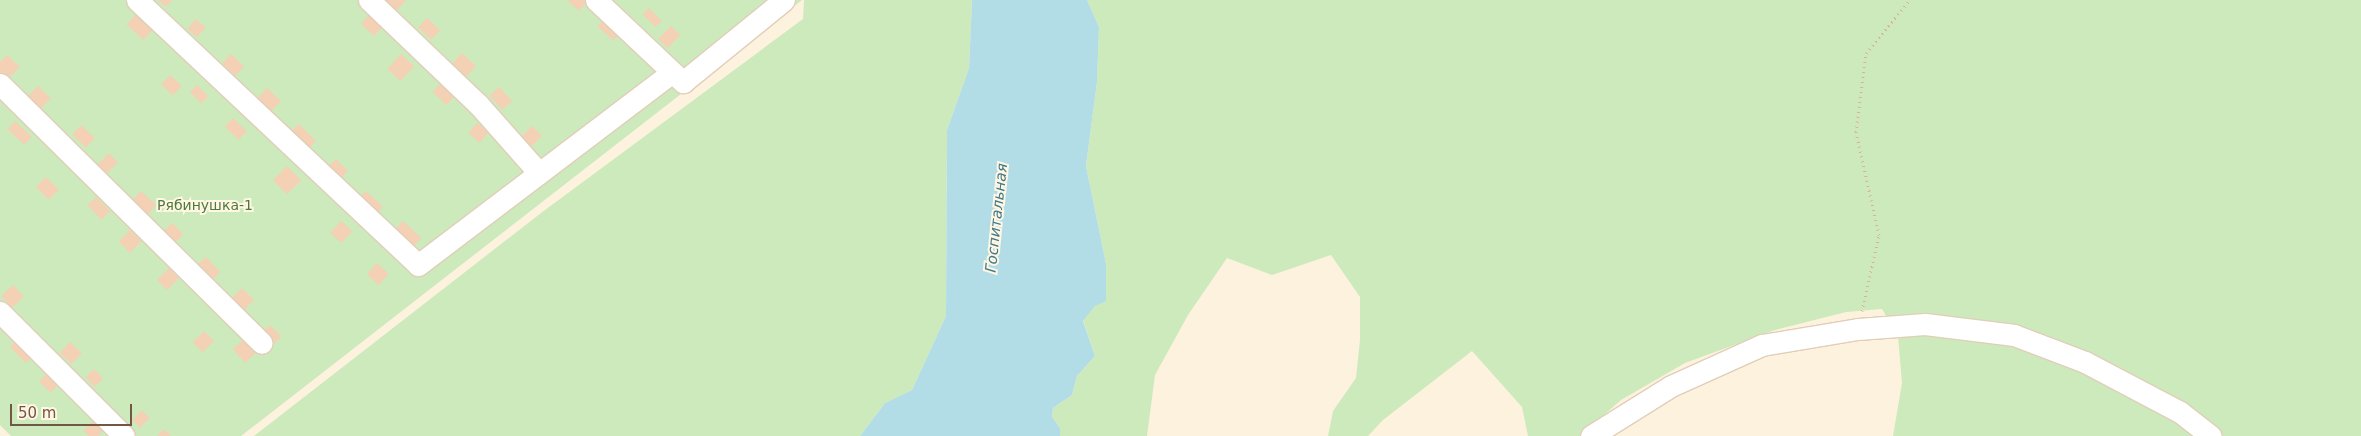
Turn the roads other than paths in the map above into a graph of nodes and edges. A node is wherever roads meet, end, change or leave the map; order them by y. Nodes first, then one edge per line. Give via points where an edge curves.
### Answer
1 (137, 0) edge
2 (369, 0) edge
3 (596, 0) edge
4 (784, 0) edge
5 (672, 72) junction
6 (0, 84) edge
7 (539, 173) junction
8 (0, 312) edge
9 (262, 343) dead end
10 (124, 436) edge
11 (1591, 436) edge
12 (2211, 436) edge

1 - 7 street via 418,265
2 - 7 street via 478,104
3 - 5 street
4 - 5 street via 683,82
5 - 7 street
6 - 9 street
8 - 10 street
11 - 12 street via 1671,386 1762,344 1858,329 1925,324 2014,335 2085,362 2180,412

